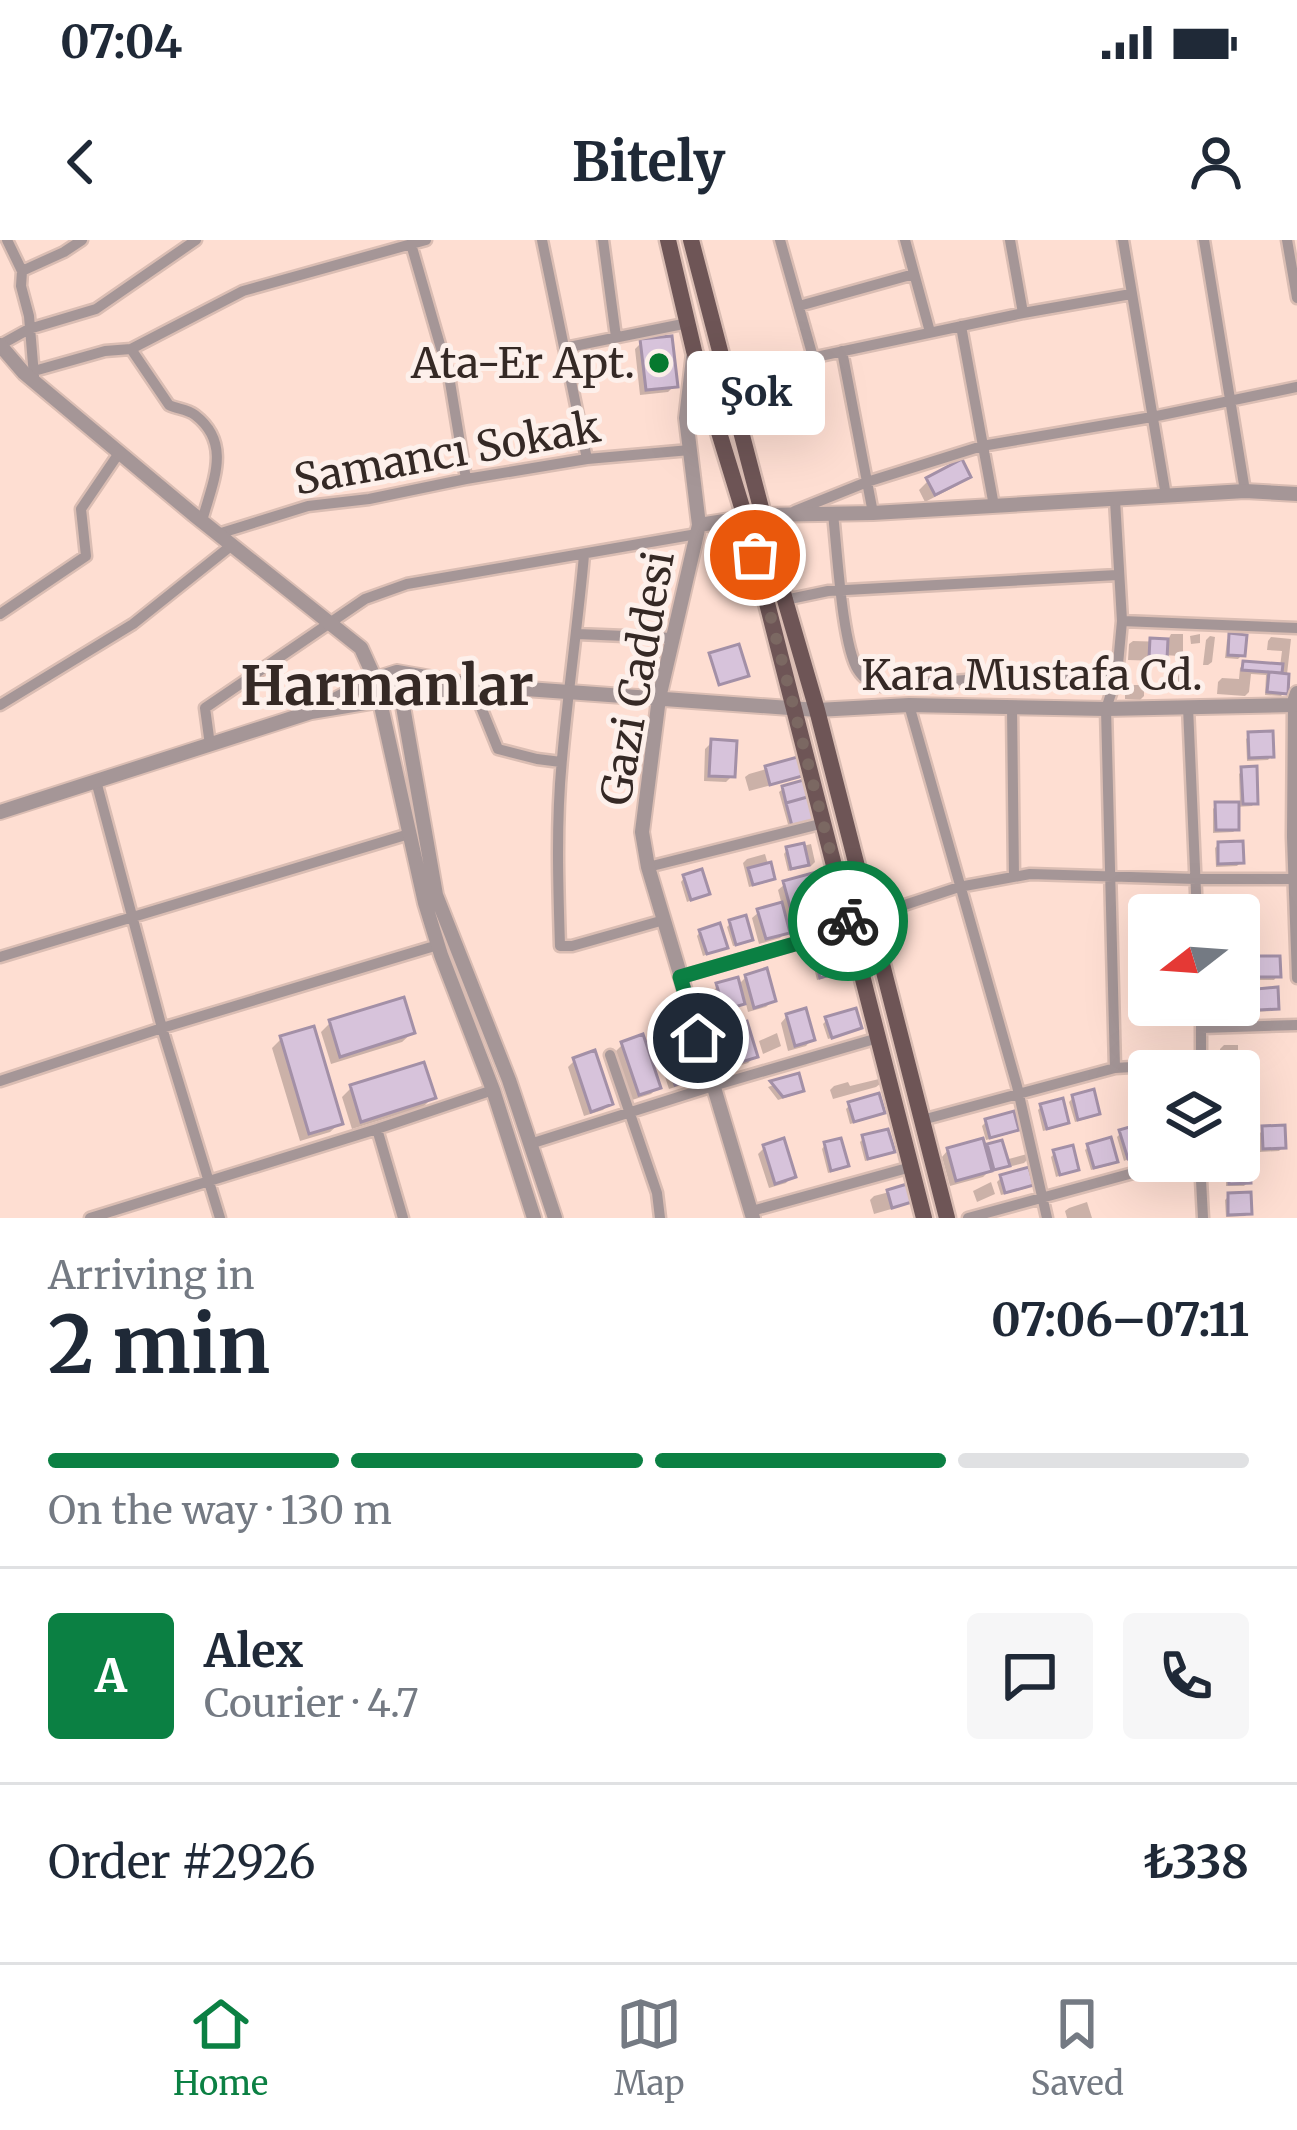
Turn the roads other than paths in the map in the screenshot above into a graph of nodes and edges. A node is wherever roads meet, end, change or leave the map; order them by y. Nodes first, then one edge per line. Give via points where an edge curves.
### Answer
1 (8, 240) edge
2 (82, 240) edge
3 (196, 240) edge
4 (425, 240) edge
5 (542, 240) edge
6 (603, 240) edge
7 (668, 240) edge
8 (691, 240) edge
9 (780, 240) edge
10 (905, 240) edge
11 (1010, 240) edge
12 (1123, 240) edge
13 (1204, 240) edge
14 (1287, 240) edge
15 (411, 244) junction
16 (22, 271) junction
17 (914, 274) junction
18 (1131, 294) junction
19 (1297, 298) edge
20 (799, 306) junction
21 (1023, 313) junction
22 (688, 323) junction
23 (961, 326) junction
24 (29, 329) junction
25 (929, 332) junction
26 (616, 337) junction
27 (0, 345) edge
28 (564, 348) junction
29 (130, 349) junction
30 (842, 351) junction
31 (694, 352) junction
32 (813, 357) junction
33 (34, 376) junction
34 (727, 376) junction
35 (1297, 387) edge
36 (1231, 401) junction
37 (1152, 417) junction
38 (982, 446) junction
39 (690, 450) junction
40 (119, 453) junction
41 (587, 460) junction
42 (466, 479) junction
43 (867, 482) junction
44 (1245, 491) junction
45 (1297, 494) edge
46 (1166, 496) junction
47 (1115, 500) junction
48 (994, 506) junction
49 (873, 513) junction
50 (788, 514) junction
51 (832, 514) junction
52 (754, 516) junction
53 (202, 521) junction
54 (698, 529) junction
55 (218, 534) junction
56 (232, 545) junction
57 (584, 555) junction
58 (1117, 575) junction
59 (842, 591) junction
60 (785, 600) junction
61 (0, 614) edge
62 (1121, 621) junction
63 (328, 622) junction
64 (1297, 628) edge
65 (577, 634) junction
66 (673, 638) junction
67 (398, 672) junction
68 (1117, 675) junction
69 (376, 679) junction
70 (472, 685) junction
71 (571, 692) junction
72 (401, 696) junction
73 (658, 698) junction
74 (379, 700) junction
75 (0, 705) edge
76 (909, 705) junction
77 (1012, 707) junction
78 (1188, 707) junction
79 (1295, 707) edge
80 (795, 708) junction
81 (1106, 709) junction
82 (817, 710) junction
83 (311, 712) junction
84 (210, 745) junction
85 (562, 762) junction
86 (96, 782) junction
87 (0, 812) edge
88 (824, 823) junction
89 (409, 834) junction
90 (648, 866) junction
91 (1014, 877) junction
92 (1110, 877) junction
93 (1295, 879) edge
94 (1196, 880) junction
95 (959, 887) junction
96 (1196, 894) edge
97 (130, 917) junction
98 (868, 917) junction
99 (664, 920) junction
100 (850, 928) junction
101 (438, 945) junction
102 (0, 957) edge
103 (680, 977) junction
104 (1297, 978) edge
105 (1297, 1025) edge
106 (162, 1028) junction
107 (1202, 1028) joint
108 (878, 1038) junction
109 (1201, 1050) edge
110 (610, 1055) dead end
111 (1115, 1068) junction
112 (1128, 1068) edge
113 (0, 1081) edge
114 (713, 1086) junction
115 (493, 1090) junction
116 (1019, 1092) junction
117 (629, 1114) junction
118 (922, 1120) junction
119 (377, 1129) junction
120 (530, 1144) junction
121 (911, 1167) junction
122 (1128, 1174) edge
123 (211, 1182) junction
124 (1201, 1182) edge
125 (1043, 1196) junction
126 (752, 1215) edge
127 (657, 1217) edge
128 (89, 1218) edge
129 (220, 1218) edge
130 (403, 1218) edge
131 (535, 1218) edge
132 (555, 1218) edge
133 (923, 1218) edge
134 (947, 1218) edge
135 (968, 1218) edge
136 (1047, 1218) edge
137 (1203, 1218) edge

1 - 16 street
2 - 16 street
3 - 24 street via 96,309
4 - 15 street
5 - 28 street
6 - 26 street
7 - 22 main road
8 - 34 main road
9 - 20 street
10 - 17 street
11 - 21 street
12 - 18 street
13 - 36 street
14 - 19 street
15 - 29 street via 242,291
15 - 42 street via 449,376
16 - 24 street
17 - 20 street
17 - 25 street
18 - 21 street
18 - 37 street
20 - 32 street
21 - 23 street
22 - 26 street
22 - 31 main road
23 - 25 street
23 - 38 street
24 - 27 street
24 - 33 street
25 - 30 street
26 - 28 street
27 - 33 street
28 - 41 street
29 - 33 street
29 - 53 street via 169,405 189,410 211,434 219,454
30 - 32 street
30 - 43 street
31 - 39 street, Gazi Caddesi
31 - 52 main road
32 - 34 street
33 - 40 street
34 - 52 main road
35 - 36 street
36 - 37 street
36 - 44 street
37 - 38 street
37 - 46 street
38 - 43 street
38 - 48 street
39 - 41 street, Samancı Sokak
39 - 54 street, Gazi Caddesi
40 - 53 street
40 - 61 street via 81,508 86,556
41 - 42 street, Samancı Sokak
42 - 55 street, Samancı Sokak via 308,506
43 - 49 street
43 - 50 street
44 - 45 street
44 - 46 street
46 - 47 street
47 - 48 street
47 - 58 street
48 - 49 street
49 - 51 street
50 - 51 street
50 - 52 street
51 - 59 street
52 - 54 street
52 - 60 main road
52 - 80 main road
53 - 55 street
54 - 57 street
54 - 66 street, Gazi Caddesi
55 - 56 street
56 - 63 street
56 - 75 street via 133,624
57 - 63 street via 407,584
57 - 65 street
58 - 59 street
58 - 62 street
59 - 60 street
59 - 68 street via 853,659 882,686
60 - 82 main road
62 - 64 street
62 - 68 street
63 - 69 street via 361,648
63 - 84 street via 205,708
65 - 66 street
65 - 71 street
66 - 73 street, Gazi Caddesi
67 - 69 street
67 - 70 street
67 - 72 street
68 - 81 street
69 - 74 street
69 - 83 street
70 - 71 street, Kara Mustafa Cd.
70 - 72 street
70 - 85 street via 498,748
71 - 73 street, Kara Mustafa Cd.
71 - 85 street
72 - 74 street
72 - 120 street via 436,895
73 - 80 street, Kara Mustafa Cd.
73 - 90 street, Gazi Caddesi via 642,832
74 - 83 street
74 - 89 street
76 - 77 street, Kara Mustafa Cd.
76 - 82 street, Kara Mustafa Cd.
76 - 95 street
77 - 81 street, Kara Mustafa Cd.
77 - 91 street
78 - 79 street, Kara Mustafa Cd.
78 - 81 street, Kara Mustafa Cd.
78 - 94 street
79 - 93 street
80 - 82 street, Kara Mustafa Cd.
80 - 88 main road
81 - 92 street
82 - 98 main road
83 - 84 street
84 - 86 street
85 - 99 street via 560,946
86 - 87 street
86 - 97 street
88 - 90 street
88 - 100 main road
89 - 97 street
89 - 101 street
90 - 99 street, Gazi Caddesi
91 - 92 street
91 - 95 street
92 - 94 street
92 - 111 street
93 - 94 street
93 - 104 street
94 - 96 street
95 - 98 street
95 - 116 street
97 - 102 street
97 - 106 street
98 - 118 main road
99 - 103 street, Gazi Caddesi
100 - 103 street
100 - 108 main road
101 - 106 street
101 - 115 street
103 - 114 street, Gazi Caddesi
105 - 107 street
106 - 113 street
106 - 123 street
107 - 109 street
108 - 114 street
108 - 121 main road
110 - 117 street
111 - 112 street
111 - 116 street
114 - 117 street
114 - 126 street, Gazi Caddesi
115 - 119 street
115 - 131 street
116 - 118 street
116 - 125 street
117 - 120 street
117 - 127 street via 657,1193
118 - 134 main road
119 - 123 street
119 - 130 street
120 - 132 street
121 - 126 street
121 - 133 main road
122 - 125 street
123 - 128 street
123 - 129 street
124 - 137 street
125 - 135 street
125 - 136 street

